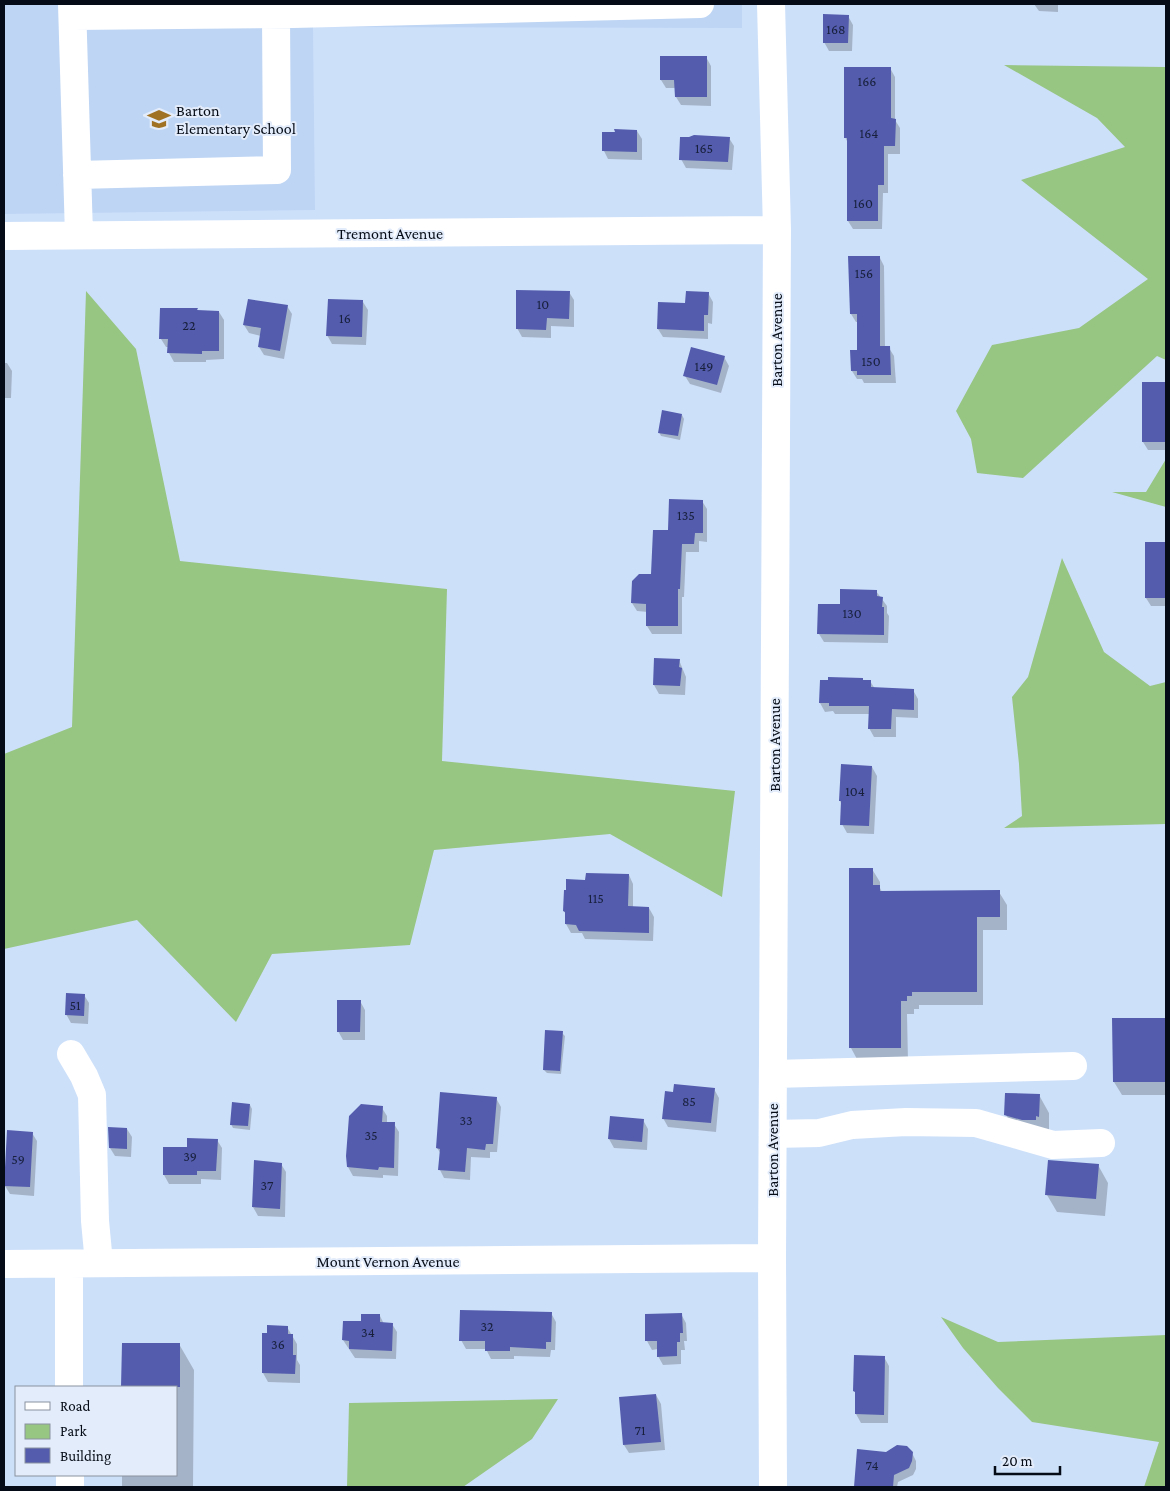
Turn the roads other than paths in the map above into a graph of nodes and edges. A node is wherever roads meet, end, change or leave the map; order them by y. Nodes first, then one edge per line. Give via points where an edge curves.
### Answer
1 (700, 4) edge
2 (772, 4) edge
3 (72, 10) edge
4 (276, 14) junction
5 (77, 175) junction
6 (776, 230) junction
7 (79, 235) junction
8 (4, 236) edge
9 (71, 1054) dead end
10 (1073, 1066) dead end
11 (773, 1074) junction
12 (773, 1134) junction
13 (1102, 1143) dead end
14 (772, 1258) junction
15 (99, 1263) junction
16 (4, 1264) edge
17 (70, 1264) junction
18 (70, 1386) edge
19 (773, 1487) edge

1 - 4 street
2 - 6 street, Barton Avenue
3 - 4 street
3 - 5 street
4 - 5 street via 277,170
5 - 7 street
6 - 7 street, Tremont Avenue
6 - 11 street, Barton Avenue
7 - 8 street, Tremont Avenue
9 - 15 street via 92,1095
10 - 11 street
11 - 12 street, Barton Avenue
12 - 13 street via 819,1133 852,1125 906,1122 976,1123 1054,1145
12 - 14 street, Barton Avenue
14 - 15 street, Mount Vernon Avenue
14 - 19 street, Barton Avenue
15 - 17 street, Mount Vernon Avenue
16 - 17 street, Mount Vernon Avenue
17 - 18 street

